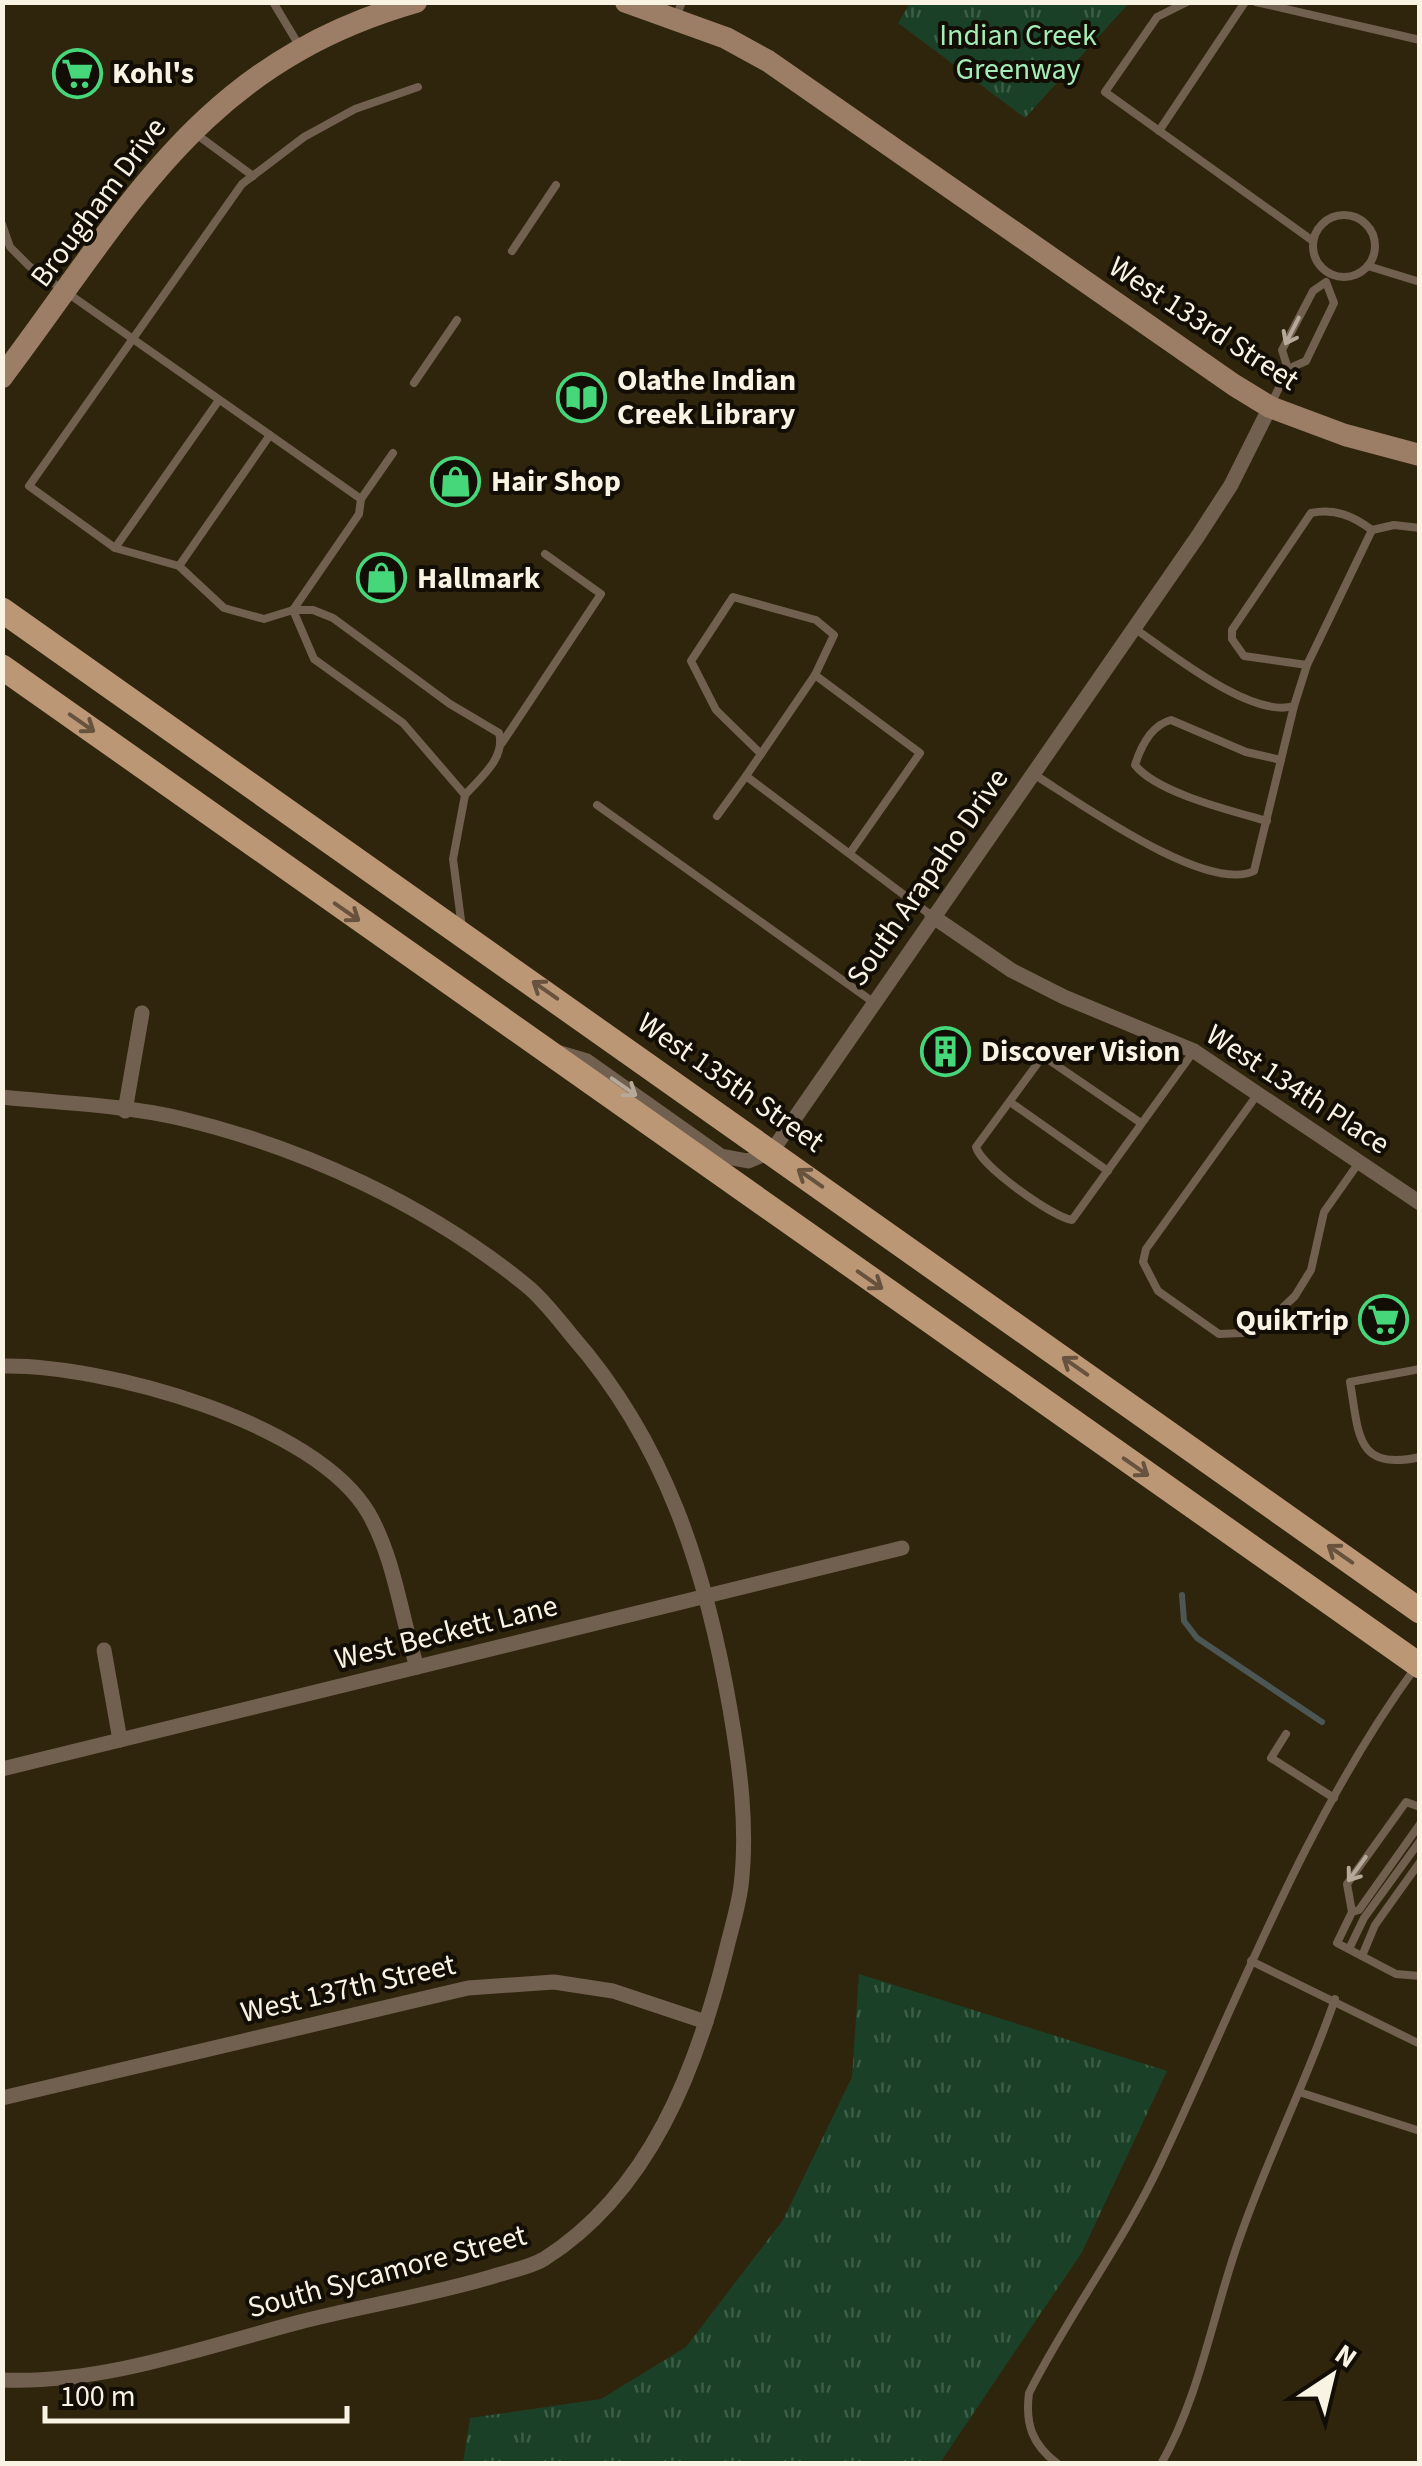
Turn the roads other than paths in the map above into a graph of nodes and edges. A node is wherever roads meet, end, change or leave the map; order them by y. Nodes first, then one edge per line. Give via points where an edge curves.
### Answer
1 (273, 2) edge
2 (626, 2) edge
3 (1187, 2) edge
4 (1245, 2) edge
5 (1256, 2) edge
6 (416, 3) edge
7 (679, 10) edge
8 (1420, 40) edge
9 (300, 48) junction
10 (418, 87) dead end
11 (191, 130) junction
12 (1159, 131) junction
13 (253, 176) junction
14 (556, 185) dead end
15 (2, 224) edge
16 (1313, 240) junction
17 (512, 251) dead end
18 (1368, 266) junction
19 (1328, 278) junction
20 (1420, 282) edge
21 (66, 293) junction
22 (457, 320) dead end
23 (132, 340) junction
24 (1288, 370) junction
25 (2, 377) edge
26 (414, 383) dead end
27 (219, 400) junction
28 (1270, 407) junction
29 (270, 435) junction
30 (393, 453) dead end
31 (1420, 454) edge
32 (361, 499) junction
33 (1420, 528) edge
34 (1372, 530) junction
35 (115, 548) junction
36 (545, 554) dead end
37 (179, 566) junction
38 (2, 610) edge
39 (293, 610) junction
40 (1134, 628) junction
41 (1307, 666) junction
42 (2, 667) edge
43 (815, 674) junction
44 (1294, 706) junction
45 (502, 743) junction
46 (762, 754) junction
47 (1281, 760) junction
48 (1032, 773) junction
49 (746, 776) junction
50 (464, 795) junction
51 (597, 805) dead end
52 (717, 816) dead end
53 (1267, 820) junction
54 (850, 852) junction
55 (932, 916) junction
56 (462, 931) junction
57 (874, 1002) junction
58 (142, 1013) dead end
59 (537, 1046) junction
60 (1194, 1051) junction
61 (1260, 1092) junction
62 (2, 1096) edge
63 (1010, 1102) junction
64 (125, 1111) junction
65 (1141, 1123) junction
66 (772, 1151) junction
67 (1360, 1161) junction
68 (1108, 1170) junction
69 (1420, 1203) edge
70 (2, 1366) edge
71 (1420, 1369) edge
72 (1420, 1456) edge
73 (902, 1548) dead end
74 (706, 1596) junction
75 (1420, 1611) edge
76 (104, 1650) dead end
77 (1419, 1664) edge
78 (417, 1667) junction
79 (1286, 1734) dead end
80 (120, 1740) junction
81 (2, 1769) edge
82 (1334, 1798) junction
83 (1420, 1806) edge
84 (1420, 1824) edge
85 (1420, 1840) edge
86 (1420, 1862) edge
87 (1352, 1912) junction
88 (1349, 1949) junction
89 (1362, 1956) junction
90 (1251, 1961) junction
91 (1420, 1976) edge
92 (1336, 1999) junction
93 (706, 2022) junction
94 (1420, 2044) edge
95 (1299, 2092) junction
96 (2, 2098) edge
97 (1420, 2131) edge
98 (2, 2380) edge
99 (1058, 2464) edge
100 (1162, 2464) edge

1 - 9 lane
2 - 7 street
3 - 12 lane via 1157,17 1105,92
4 - 12 lane
5 - 8 lane
6 - 9 street, Brougham Drive
7 - 28 street, West 133rd Street via 768,62
9 - 11 street, Brougham Drive
10 - 13 lane via 355,109
11 - 13 lane
11 - 21 street, Brougham Drive
12 - 16 lane
13 - 23 lane
14 - 17 lane
15 - 21 lane via 10,247
16 - 18 lane via 1331,218 1360,220 1375,246
16 - 19 lane
18 - 19 lane via 1350,277
18 - 20 lane
19 -> 24 lane via 1312,291 1282,350
19 - 24 lane via 1334,303 1306,361
21 - 23 lane
21 - 25 street, Brougham Drive
22 - 26 lane
23 - 27 lane
23 - 35 lane via 29,486
24 - 28 lane
27 - 29 lane
27 - 35 lane
28 - 31 street, West 133rd Street
28 - 40 street, South Arapaho Drive via 1231,486
29 - 32 lane
29 - 37 lane
30 - 32 lane
32 - 39 lane via 360,514
33 - 34 lane
34 - 41 lane
34 - 41 lane via 1354,517 1311,513 1232,630 1244,656
35 - 37 lane
36 - 45 lane via 601,594
37 - 39 lane via 224,608 264,619
38 - 56 main road, West 135th Street
39 - 45 lane via 332,618 499,733
39 - 50 lane via 314,659 402,723
40 - 44 lane via 1208,680 1252,700
40 - 48 street, South Arapaho Drive
41 - 44 lane
42 -> 59 main road
43 - 46 lane
43 - 46 lane via 834,635 816,620 734,597 690,661 716,710
43 - 54 lane via 920,752
44 - 47 lane
45 - 50 lane via 491,767
46 - 49 lane
47 - 53 lane
47 - 53 lane via 1171,720 1147,739 1135,765 1163,784
48 - 53 lane via 1138,841 1206,869 1254,871
48 - 55 street, South Arapaho Drive
49 - 52 lane
49 - 54 lane
50 - 56 lane via 453,860
51 - 57 lane
54 - 55 lane
55 - 57 street, South Arapaho Drive
55 - 60 street, West 134th Place via 1011,970
66 -> 56 main road, West 135th Street
57 - 66 street, South Arapaho Drive
58 - 64 street
59 -> 66 street via 587,1061 721,1156 748,1161
59 -> 77 main road
60 - 61 street, West 134th Place
60 - 65 lane
61 - 67 street, West 134th Place
61 - 67 lane via 1146,1248 1143,1262 1158,1291 1219,1334 1243,1333 1295,1296 1310,1270 1324,1212
62 - 64 street, South Sycamore Street
63 - 65 lane via 1044,1056
63 - 68 lane
63 - 68 lane via 976,1147 979,1157 1060,1218 1072,1220
64 - 74 street, South Sycamore Street via 178,1118 336,1170 426,1214 531,1289 596,1362 652,1446 689,1532
65 - 68 lane
75 -> 66 main road, West 135th Street
67 - 69 street, West 134th Place
70 - 78 street via 140,1386 265,1430 322,1461 355,1493 386,1548
71 - 72 lane via 1350,1382 1361,1442 1374,1458 1393,1463
73 - 74 street, West Beckett Lane
74 - 78 street, West Beckett Lane
74 - 93 street, South Sycamore Street via 742,1783 741,1887
76 - 80 street
77 - 82 lane
78 - 80 street, West Beckett Lane
79 - 82 lane via 1271,1758
80 - 81 street, West Beckett Lane
82 - 90 lane
83 -> 87 lane via 1406,1802 1346,1884
84 - 87 lane
85 - 88 lane
86 - 89 lane via 1375,1925
87 - 88 lane via 1337,1943
88 - 89 lane
89 - 91 lane via 1396,1974
90 - 92 lane
90 - 99 lane via 1132,2222 1030,2394 1026,2416 1032,2436
92 - 94 lane
92 - 95 lane
93 - 96 street, West 137th Street via 614,1991 554,1982 468,1988
93 - 98 street, South Sycamore Street via 683,2090 633,2175 595,2220 539,2262 200,2352 34,2381
95 - 97 lane
95 - 100 lane via 1253,2199 1192,2394

